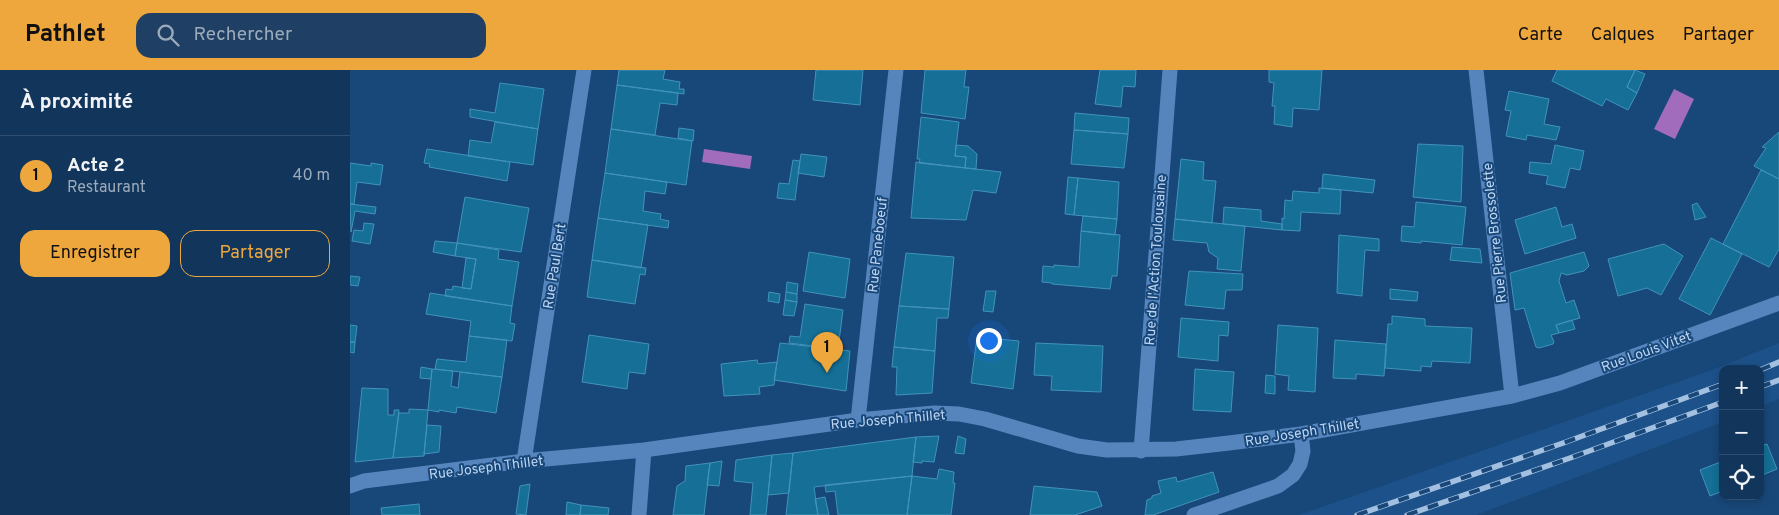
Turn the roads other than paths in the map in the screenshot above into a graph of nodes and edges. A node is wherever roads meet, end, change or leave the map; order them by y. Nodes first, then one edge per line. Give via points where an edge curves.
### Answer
1 (584, 70) edge
2 (896, 70) edge
3 (1170, 70) edge
4 (1476, 70) edge
5 (1779, 303) edge
6 (1512, 396) junction
7 (858, 420) junction
8 (1301, 434) junction
9 (644, 450) junction
10 (1141, 451) junction
11 (524, 461) junction
12 (350, 486) edge
13 (639, 515) edge
14 (1194, 515) edge

1 - 11 street, Rue Paul Bert
2 - 7 street, Rue Paneboeuf
3 - 10 street, Rue de l'Action Toulousaine
4 - 6 street, Rue Pierre Brossolette
5 - 6 street, Rue Louis Vitet via 1560,383
6 - 8 street, Rue Joseph Thillet
7 - 9 street, Rue Joseph Thillet
7 - 10 street, Rue Joseph Thillet via 959,414 1078,446
8 - 10 street, Rue Joseph Thillet via 1176,450
8 - 14 street via 1303,451 1293,475 1278,486
9 - 11 street, Rue Joseph Thillet
9 - 13 street
11 - 12 street, Rue Joseph Thillet via 364,481

